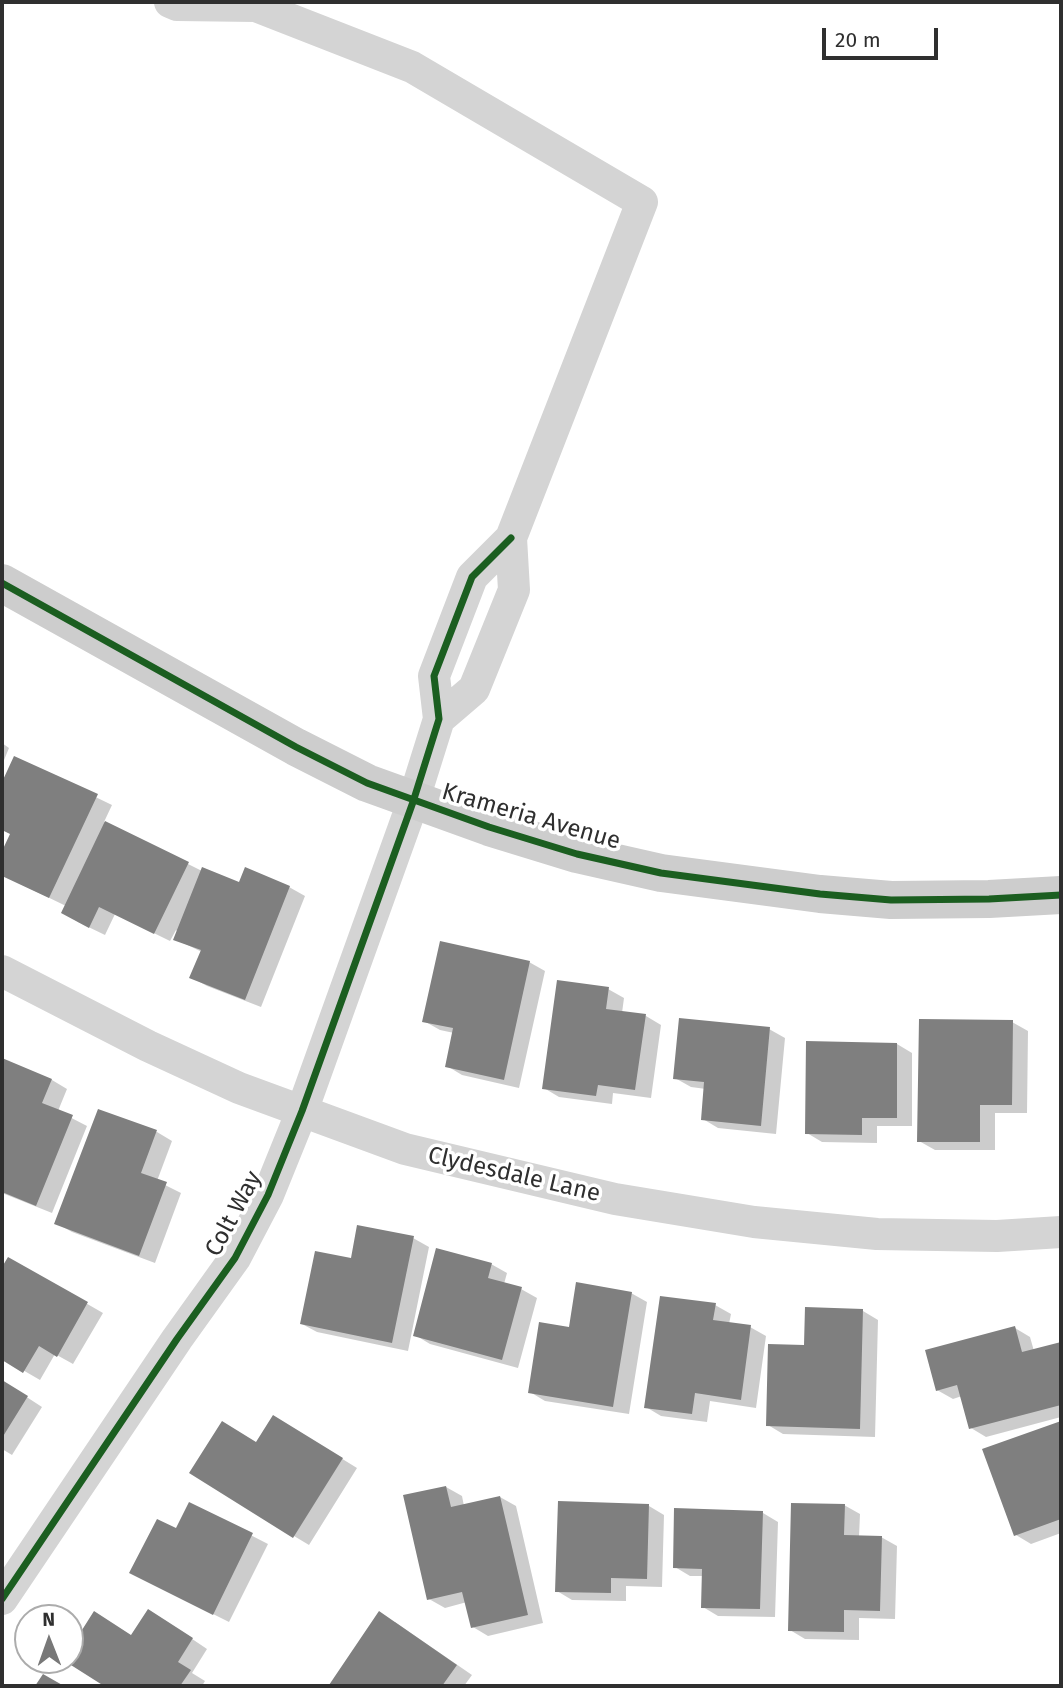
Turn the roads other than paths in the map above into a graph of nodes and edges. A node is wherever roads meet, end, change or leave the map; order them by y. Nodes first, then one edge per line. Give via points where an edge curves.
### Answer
1 (170, 2) edge
2 (253, 4) edge
3 (511, 538) junction
4 (2, 583) edge
5 (439, 719) junction
6 (414, 802) junction
7 (1061, 895) edge
8 (2, 971) edge
9 (302, 1111) junction
10 (1061, 1232) edge
11 (2, 1600) edge

1 - 2 street
2 - 3 street via 412,67 642,202
3 - 5 street via 472,577 434,676
3 - 5 street via 514,590 474,689
4 - 6 street, Krameria Avenue via 296,747
5 - 6 street, Colt Way
6 - 7 street, Krameria Avenue via 577,854 738,885 891,900
6 - 9 street, Colt Way
8 - 9 street, Clydesdale Lane via 159,1051
9 - 10 street, Clydesdale Lane via 405,1149 615,1199 754,1222 877,1234
9 - 11 street, Colt Way via 268,1195 235,1258

